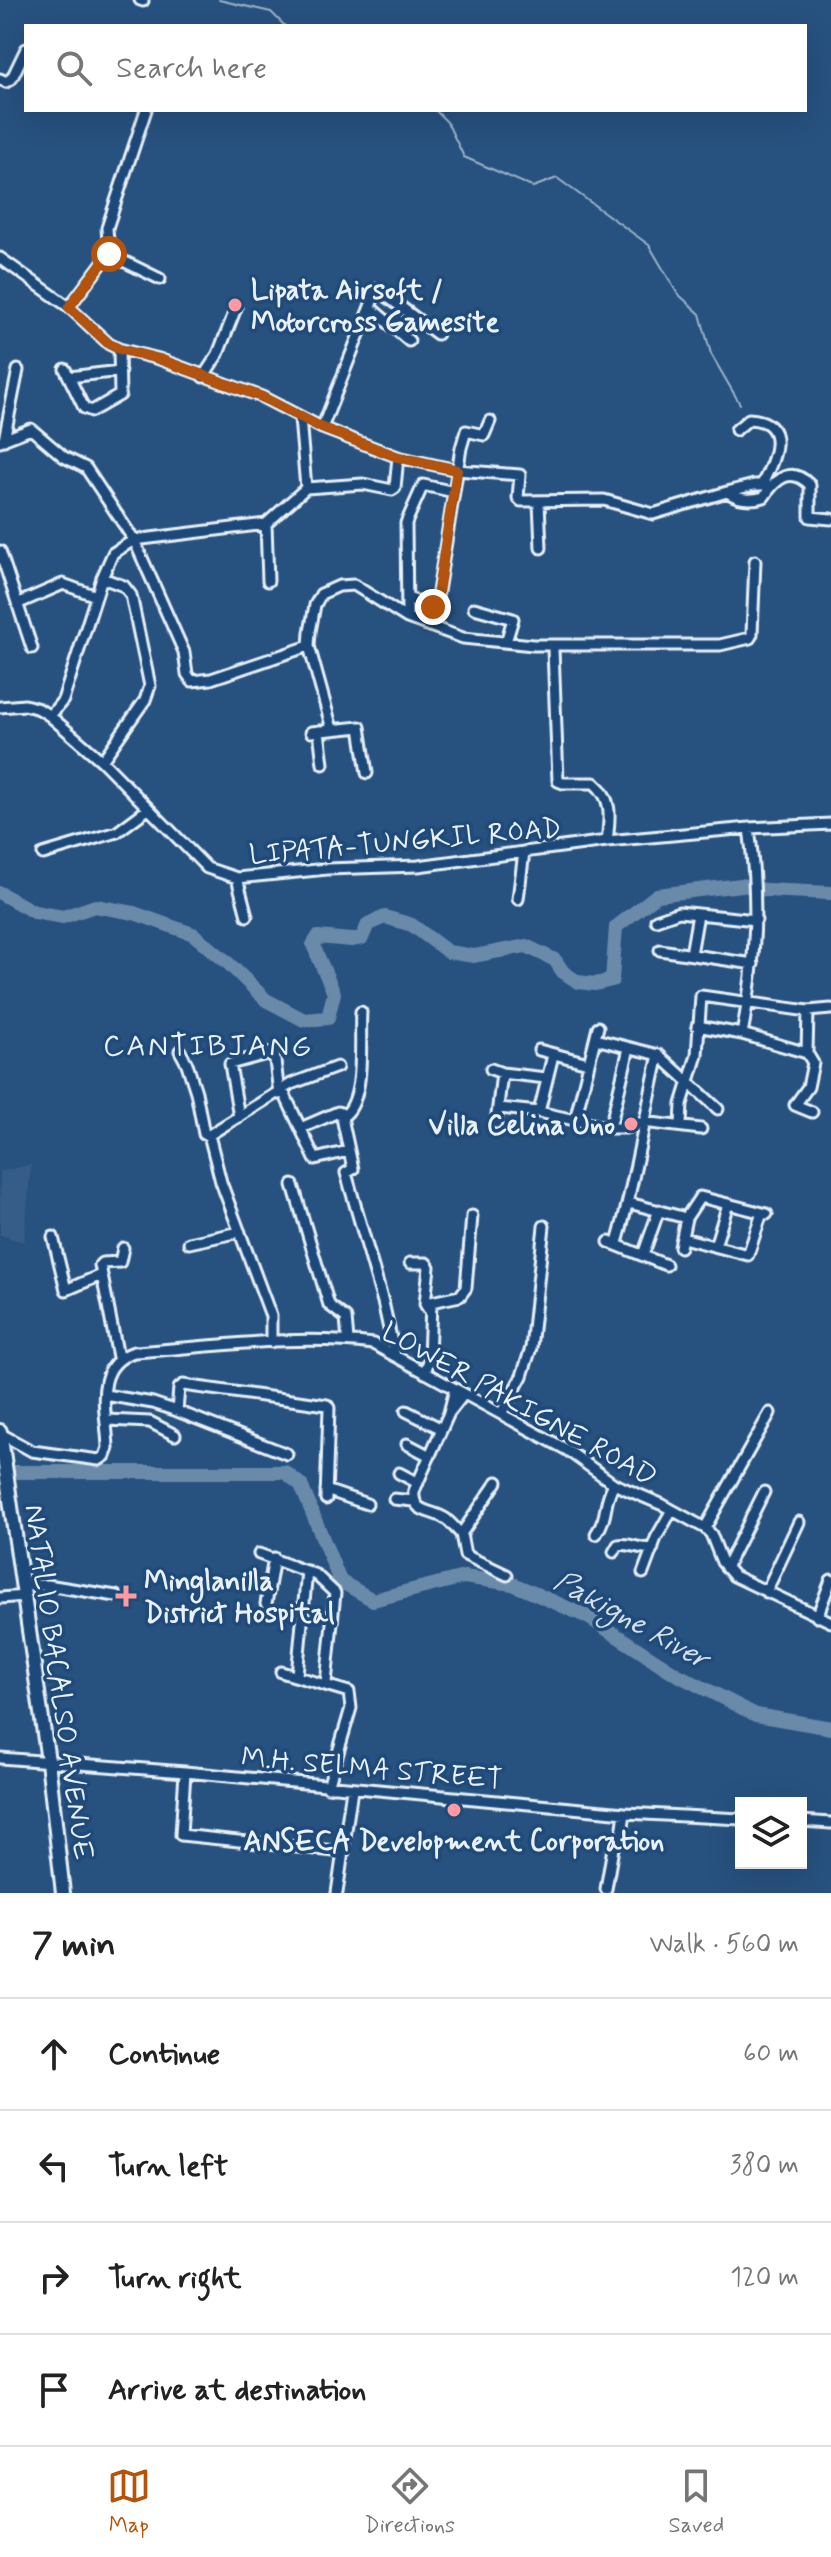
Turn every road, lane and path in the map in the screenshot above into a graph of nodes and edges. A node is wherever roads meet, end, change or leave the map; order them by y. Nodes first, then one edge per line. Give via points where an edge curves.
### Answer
1 (24, 53) edge
2 (0, 79) edge
3 (145, 112) edge
4 (109, 254) junction
5 (0, 258) edge
6 (160, 279) dead end
7 (69, 307) junction
8 (370, 307) junction
9 (236, 308) dead end
10 (437, 334) dead end
11 (409, 341) dead end
12 (119, 349) junction
13 (18, 370) dead end
14 (120, 371) junction
15 (203, 377) junction
16 (300, 418) junction
17 (490, 421) dead end
18 (322, 428) junction
19 (736, 430) dead end
20 (2, 441) edge
21 (398, 457) junction
22 (457, 470) junction
23 (767, 485) junction
24 (306, 488) junction
25 (454, 492) junction
26 (539, 502) junction
27 (831, 519) edge
28 (266, 524) junction
29 (134, 540) junction
30 (541, 548) dead end
31 (0, 551) edge
32 (755, 561) dead end
33 (102, 578) junction
34 (268, 581) dead end
35 (96, 596) junction
36 (408, 598) junction
37 (19, 603) junction
38 (474, 608) dead end
39 (407, 618) junction
40 (506, 642) junction
41 (309, 646) junction
42 (32, 648) dead end
43 (553, 649) dead end
44 (0, 707) edge
45 (50, 716) junction
46 (332, 729) junction
47 (102, 761) junction
48 (323, 764) dead end
49 (367, 773) dead end
50 (148, 809) junction
51 (831, 824) edge
52 (749, 828) junction
53 (607, 841) junction
54 (524, 852) junction
55 (43, 854) dead end
56 (237, 878) junction
57 (518, 899) dead end
58 (698, 914) junction
59 (247, 916) dead end
60 (656, 920) dead end
61 (756, 920) junction
62 (660, 950) dead end
63 (691, 954) junction
64 (753, 964) junction
65 (749, 1002) junction
66 (831, 1009) edge
67 (808, 1011) junction
68 (361, 1012) dead end
69 (697, 1026) junction
70 (598, 1027) dead end
71 (742, 1034) junction
72 (595, 1039) junction
73 (629, 1048) junction
74 (539, 1050) dead end
75 (180, 1051) dead end
76 (807, 1053) junction
77 (553, 1055) junction
78 (659, 1055) junction
79 (588, 1063) junction
80 (337, 1067) dead end
81 (491, 1069) dead end
82 (502, 1073) junction
83 (546, 1078) junction
84 (688, 1080) junction
85 (281, 1092) junction
86 (499, 1108) junction
87 (718, 1109) dead end
88 (539, 1112) junction
89 (812, 1112) dead end
90 (239, 1117) junction
91 (342, 1117) junction
92 (575, 1120) junction
93 (643, 1122) junction
94 (496, 1123) dead end
95 (681, 1125) junction
96 (301, 1128) junction
97 (610, 1128) junction
98 (701, 1129) dead end
99 (209, 1135) junction
100 (348, 1151) junction
101 (293, 1185) dead end
102 (629, 1203) junction
103 (728, 1204) junction
104 (659, 1210) junction
105 (472, 1216) dead end
106 (686, 1218) junction
107 (544, 1226) dead end
108 (240, 1232) junction
109 (53, 1237) dead end
110 (189, 1243) dead end
111 (715, 1246) junction
112 (123, 1248) dead end
113 (643, 1255) junction
114 (410, 1263) dead end
115 (666, 1265) dead end
116 (101, 1275) junction
117 (430, 1310) junction
118 (348, 1341) junction
119 (271, 1342) junction
120 (395, 1356) junction
121 (118, 1357) junction
122 (425, 1373) junction
123 (460, 1392) junction
124 (105, 1395) junction
125 (177, 1411) junction
126 (406, 1411) dead end
127 (770, 1413) dead end
128 (501, 1414) junction
129 (107, 1420) junction
130 (442, 1429) junction
131 (0, 1433) edge
132 (175, 1435) dead end
133 (407, 1444) dead end
134 (287, 1454) dead end
135 (430, 1456) junction
136 (399, 1473) dead end
137 (497, 1482) dead end
138 (418, 1483) junction
139 (614, 1484) junction
140 (7, 1491) edge
141 (764, 1492) dead end
142 (394, 1499) dead end
143 (413, 1501) junction
144 (367, 1504) dead end
145 (672, 1510) junction
146 (799, 1522) dead end
147 (705, 1528) junction
148 (461, 1534) junction
149 (596, 1534) dead end
150 (653, 1548) junction
151 (614, 1552) dead end
152 (259, 1554) dead end
153 (274, 1558) junction
154 (726, 1568) junction
155 (307, 1571) junction
156 (643, 1573) dead end
157 (507, 1575) dead end
158 (831, 1580) edge
159 (25, 1591) junction
160 (766, 1592) junction
161 (116, 1596) dead end
162 (0, 1598) edge
163 (266, 1604) dead end
164 (817, 1617) junction
165 (831, 1622) edge
166 (281, 1672) dead end
167 (297, 1675) junction
168 (326, 1683) junction
169 (0, 1758) edge
170 (48, 1761) junction
171 (185, 1772) junction
172 (328, 1787) junction
173 (352, 1789) junction
174 (625, 1813) junction
175 (735, 1819) edge
176 (807, 1821) edge
177 (831, 1823) edge
178 (344, 1852) junction
179 (606, 1889) dead end
180 (63, 1893) edge
181 (337, 1893) edge

1 - 2 street via 12,78
3 - 4 street via 107,228
4 - 6 street
4 - 7 street
5 - 7 street
7 - 12 street
8 - 10 street via 377,289
8 - 11 street
8 - 18 street
9 - 15 street
12 - 14 street
12 - 15 street
13 - 20 street
14 - 14 street via 119,397 92,411 84,408 67,373
15 - 16 street via 262,397
16 - 18 street
16 - 24 street
17 - 22 street via 484,435 466,431
18 - 21 street
19 - 23 street via 749,419 771,426 776,437
20 - 29 street via 31,429 86,468
21 - 22 street
21 - 24 street via 392,490 363,484
22 - 25 street
22 - 26 street via 520,475 519,500
23 - 26 street via 764,497 753,500 727,492 653,514 604,500
23 - 27 street via 798,476 810,485 810,517
24 - 28 street
25 - 36 street via 436,604 432,608
25 - 36 street via 423,485 413,503 406,523
26 - 30 street
28 - 29 street
28 - 34 street
29 - 33 street via 113,553
29 - 41 street via 192,681
31 - 37 street
32 - 40 street via 750,638 720,645
33 - 35 street
33 - 47 street via 124,586 131,595 150,686
35 - 37 street via 63,584
35 - 45 street via 63,700
36 - 39 street
37 - 42 street
38 - 40 street via 512,618
39 - 40 street via 463,638
39 - 41 street via 354,585 339,586 321,594 315,605
41 - 46 street
43 - 53 street via 558,781 594,783 605,794 611,813
44 - 45 street, LIPATA-TUNGKIL ROAD via 25,705
45 - 47 street, LIPATA-TUNGKIL ROAD
46 - 48 street via 315,732
46 - 49 street via 360,727
47 - 50 street, LIPATA-TUNGKIL ROAD
50 - 55 street via 117,832
50 - 56 street, LIPATA-TUNGKIL ROAD via 207,868
51 - 52 street, LIPATA-TUNGKIL ROAD
52 - 53 street, LIPATA-TUNGKIL ROAD
52 - 61 street
53 - 54 street, LIPATA-TUNGKIL ROAD
54 - 56 street, LIPATA-TUNGKIL ROAD via 418,866
54 - 57 street
56 - 59 street
58 - 60 street via 679,912
58 - 61 street
58 - 63 street
61 - 64 street
62 - 63 street
63 - 64 street
64 - 65 street
65 - 67 street
65 - 69 street via 701,996
65 - 71 street
66 - 67 street
67 - 76 street
68 - 91 street via 358,1090 354,1105
69 - 71 street
69 - 84 street via 701,1057
70 - 72 street
71 - 76 street
72 - 73 street
72 - 79 street
73 - 78 street
73 - 97 street
74 - 77 street
75 - 99 street via 204,1134
76 - 89 street via 813,1063 808,1087 795,1105
77 - 79 street
77 - 83 street
78 - 84 street
78 - 93 street
79 - 92 street
80 - 85 street
81 - 82 street
82 - 83 street
82 - 86 street
83 - 88 street
84 - 87 street
84 - 95 street
85 - 90 street
85 - 90 street via 274,1052 230,1064
85 - 96 street
86 - 88 street
86 - 94 street
88 - 92 street
90 - 99 street
91 - 96 street via 338,1112
91 - 100 street
92 - 97 street
93 - 95 street
93 - 97 street
93 - 102 street
95 - 98 street
96 - 100 street via 316,1160
99 - 108 street
100 - 120 street via 353,1169 346,1173
101 - 118 street via 329,1305 345,1317
102 - 104 street
102 - 113 street via 613,1242
103 - 106 street via 700,1197
103 - 111 street
103 - 111 street via 764,1214 750,1254
104 - 106 street
104 - 113 street
105 - 117 street via 466,1288 460,1296 433,1301
106 - 111 street via 682,1242
107 - 128 street via 531,1348
108 - 110 street
108 - 119 street via 271,1316
109 - 116 street via 66,1290
112 - 116 street via 120,1262 101,1263
113 - 115 street
114 - 117 street via 429,1267 425,1304
116 - 121 street
117 - 122 street
118 - 119 street, LOWER PAKIGNE ROAD
118 - 120 street, LOWER PAKIGNE ROAD via 373,1344
119 - 121 street, LOWER PAKIGNE ROAD
120 - 122 street, LOWER PAKIGNE ROAD
121 - 124 street via 106,1374
122 - 123 street, LOWER PAKIGNE ROAD
123 - 128 street, LOWER PAKIGNE ROAD
123 - 130 street
124 - 125 street
124 - 129 street
125 - 134 street
125 - 144 street via 183,1385 327,1405 326,1495
126 - 130 street
127 - 147 street
128 - 139 street, LOWER PAKIGNE ROAD via 567,1450
129 - 131 street via 108,1448 99,1460 32,1451
129 - 132 street via 150,1422
130 - 135 street
131 - 140 highway, NATALIO BACALSO AVENUE
133 - 135 street
135 - 138 street
136 - 138 street
137 - 148 street
138 - 143 street
139 - 145 street, LOWER PAKIGNE ROAD
139 - 149 street
140 - 159 highway, NATALIO BACALSO AVENUE
141 - 154 street
142 - 143 street
143 - 148 street
145 - 147 street, LOWER PAKIGNE ROAD
145 - 150 street
146 - 160 street
147 - 154 street
148 - 157 street via 465,1555
150 - 151 street via 626,1543
150 - 156 street
152 - 153 street
153 - 155 street
153 - 163 street
154 - 160 street
155 - 167 street
155 - 168 street via 336,1594
158 - 164 street
159 - 161 street via 47,1585
159 - 162 street
159 - 170 highway, NATALIO BACALSO AVENUE
160 - 164 street
164 - 165 street
166 - 167 street
167 - 168 street
168 - 172 street via 349,1692 352,1700
169 - 170 street, M.H. SELMA STREET
170 - 171 street, M.H. SELMA STREET
170 - 180 highway, NATALIO BACALSO AVENUE
171 - 172 street, M.H. SELMA STREET
171 - 178 street via 181,1835
172 - 173 street, M.H. SELMA STREET
173 - 174 street, M.H. SELMA STREET
173 - 178 street
174 - 175 street, M.H. SELMA STREET
174 - 179 street
176 - 177 street
178 - 181 street

